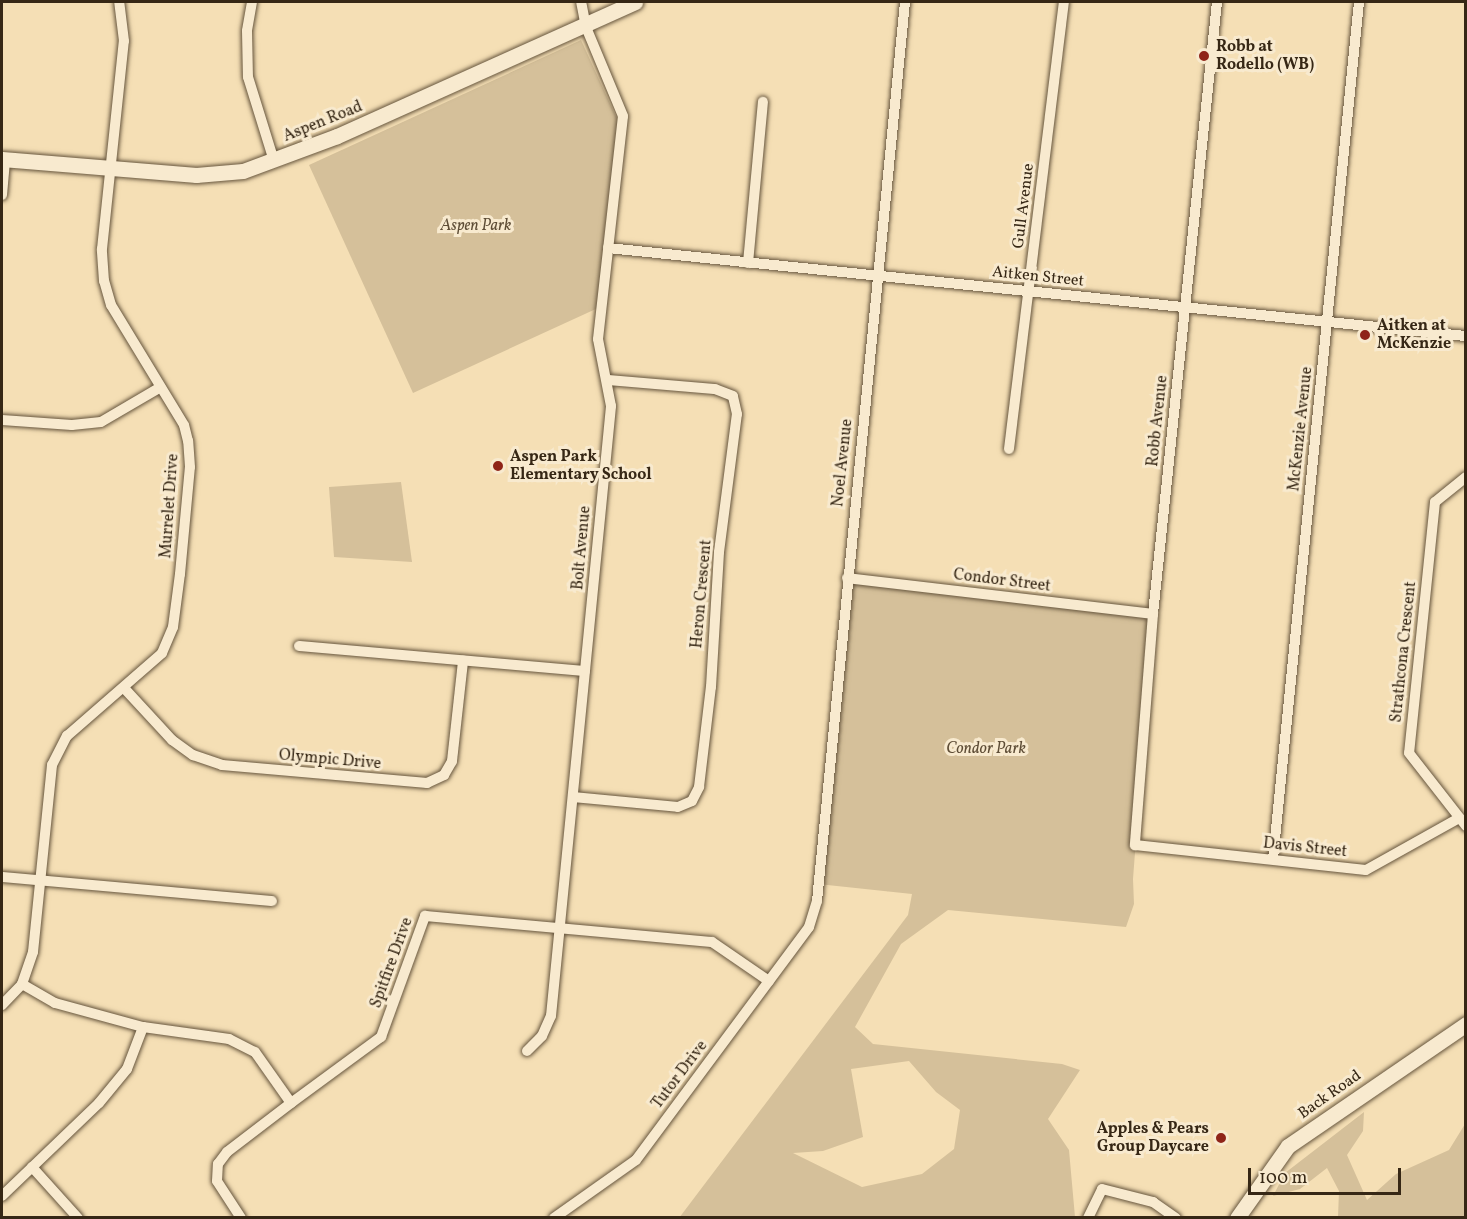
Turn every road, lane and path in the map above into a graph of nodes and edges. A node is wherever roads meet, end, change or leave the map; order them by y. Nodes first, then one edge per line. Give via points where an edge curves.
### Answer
1 (119, 2) edge
2 (252, 2) edge
3 (581, 2) edge
4 (635, 2) edge
5 (905, 2) edge
6 (1064, 2) edge
7 (1217, 2) edge
8 (1359, 2) edge
9 (586, 27) junction
10 (763, 102) dead end
11 (3, 159) edge
12 (274, 161) junction
13 (112, 170) junction
14 (2, 195) edge
15 (608, 248) junction
16 (748, 263) junction
17 (876, 275) junction
18 (1029, 292) junction
19 (1184, 306) junction
20 (1327, 322) junction
21 (1466, 336) edge
22 (607, 380) junction
23 (161, 387) junction
24 (2, 420) edge
25 (1009, 449) dead end
26 (1466, 477) edge
27 (847, 578) junction
28 (1153, 614) junction
29 (299, 646) dead end
30 (463, 661) junction
31 (585, 671) junction
32 (124, 688) junction
33 (573, 797) junction
34 (1462, 822) edge
35 (1135, 845) joint
36 (1273, 859) junction
37 (2, 877) edge
38 (40, 880) junction
39 (272, 901) dead end
40 (560, 927) junction
41 (809, 927) joint
42 (768, 981) junction
43 (22, 984) junction
44 (2, 1005) edge
45 (1466, 1024) edge
46 (143, 1028) junction
47 (527, 1051) dead end
48 (291, 1102) junction
49 (32, 1167) junction
50 (2, 1196) edge
51 (78, 1218) edge
52 (241, 1218) edge
53 (554, 1218) edge
54 (1088, 1218) edge
55 (1176, 1218) edge
56 (1237, 1218) edge

1 - 13 street, Murrelet Drive via 124,40
2 - 12 street via 247,31 248,77
3 - 9 street, Bolt Avenue
4 - 9 street, Aspen Road
5 - 17 street, Noel Avenue
6 - 18 street, Gull Avenue
7 - 19 street, Robb Avenue
8 - 20 street, McKenzie Avenue
9 - 12 street, Aspen Road
9 - 15 street, Bolt Avenue via 623,116
10 - 16 street
11 - 13 street, Aspen Road
11 - 14 street
12 - 13 street, Aspen Road via 243,171 196,175
13 - 23 street, Murrelet Drive via 102,249 104,281 111,305
15 - 16 street, Aitken Street
15 - 22 street, Bolt Avenue via 598,339
16 - 17 street, Aitken Street
17 - 18 street, Aitken Street
17 - 27 street, Noel Avenue
18 - 19 street, Aitken Street
18 - 25 street, Gull Avenue
19 - 20 street, Aitken Street
19 - 28 street, Robb Avenue
20 - 21 street, Aitken Street
20 - 36 street, McKenzie Avenue
22 - 31 street, Bolt Avenue via 611,406
22 - 33 street, Heron Crescent via 715,389 733,396 737,414 719,552 711,687 699,787 692,801 678,807
23 - 24 street via 101,422 72,426
23 - 32 street, Murrelet Drive via 184,425 188,441 190,466 180,574 173,627 162,653
26 - 34 street, Strathcona Crescent via 1435,502 1409,753
27 - 28 street, Condor Street
27 - 41 street, Noel Avenue via 818,884
28 - 35 street, Robb Avenue
29 - 30 street
30 - 31 street
30 - 32 street, Olympic Drive via 452,760 444,775 427,783 222,765 193,754 172,740
31 - 33 street, Bolt Avenue
32 - 38 street, Murrelet Drive via 67,736 52,765
33 - 40 street, Bolt Avenue
34 - 36 street, Davis Street via 1366,870
35 - 36 street, Davis Street
37 - 38 street
38 - 39 street
38 - 43 street, Murrelet Drive via 33,952
40 - 42 street, Spitfire Drive via 712,942
40 - 47 street, Bolt Avenue via 550,1016 542,1036
40 - 48 street, Spitfire Drive via 425,916 381,1037
41 - 42 street, Tutor Drive
42 - 53 street, Tutor Drive via 636,1160
43 - 44 street
43 - 46 street via 55,1003
45 - 56 street, Back Road via 1288,1146
46 - 48 street via 229,1039 255,1052
46 - 49 street via 128,1069
48 - 52 street, Spitfire Drive via 218,1164 217,1180
49 - 50 street
49 - 51 street
54 - 55 street via 1102,1189 1153,1202

